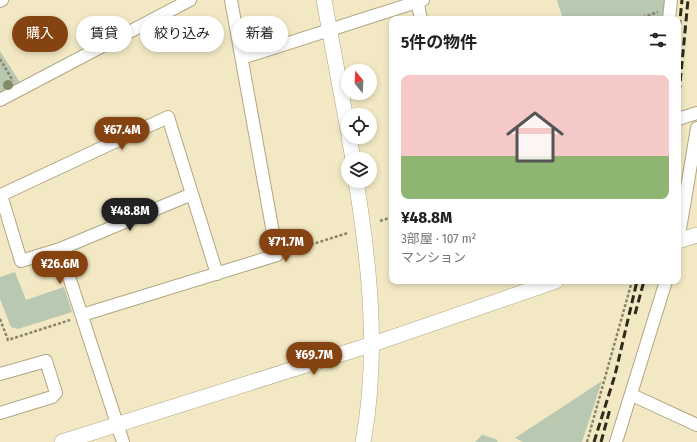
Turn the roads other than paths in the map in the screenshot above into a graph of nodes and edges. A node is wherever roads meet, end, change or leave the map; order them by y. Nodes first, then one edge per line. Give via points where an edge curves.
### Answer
1 (190, 0) edge
2 (231, 0) edge
3 (324, 0) edge
4 (671, 0) edge
5 (419, 1) edge
6 (421, 16) edge
7 (669, 16) edge
8 (329, 31) junction
9 (242, 58) junction
10 (0, 100) edge
11 (344, 108) edge
12 (697, 113) edge
13 (681, 118) edge
14 (697, 128) edge
15 (357, 188) edge
16 (192, 194) junction
17 (681, 223) edge
18 (697, 235) edge
19 (681, 240) edge
20 (60, 249) junction
21 (217, 274) junction
22 (547, 284) edge
23 (665, 284) edge
24 (82, 315) junction
25 (373, 344) junction
26 (0, 374) edge
27 (632, 395) junction
28 (0, 413) edge
29 (117, 423) junction
30 (696, 423) edge
31 (62, 442) edge
32 (123, 442) edge
33 (363, 442) edge
34 (616, 442) edge

1 - 10 street
2 - 9 street
3 - 8 street
4 - 7 street
5 - 6 street
5 - 8 street
8 - 9 street
8 - 11 street
9 - 21 street via 277,255
12 - 13 street
14 - 17 street
15 - 25 street via 364,226
16 - 20 street
16 - 20 street via 168,117 1,195 21,261
16 - 21 street
18 - 19 street
20 - 24 street
21 - 24 street
22 - 25 street
23 - 27 street
24 - 29 street
25 - 29 street
25 - 33 street via 368,416
26 - 28 street via 46,361 56,393 52,397
27 - 30 street
27 - 34 street
29 - 31 street
29 - 32 street

